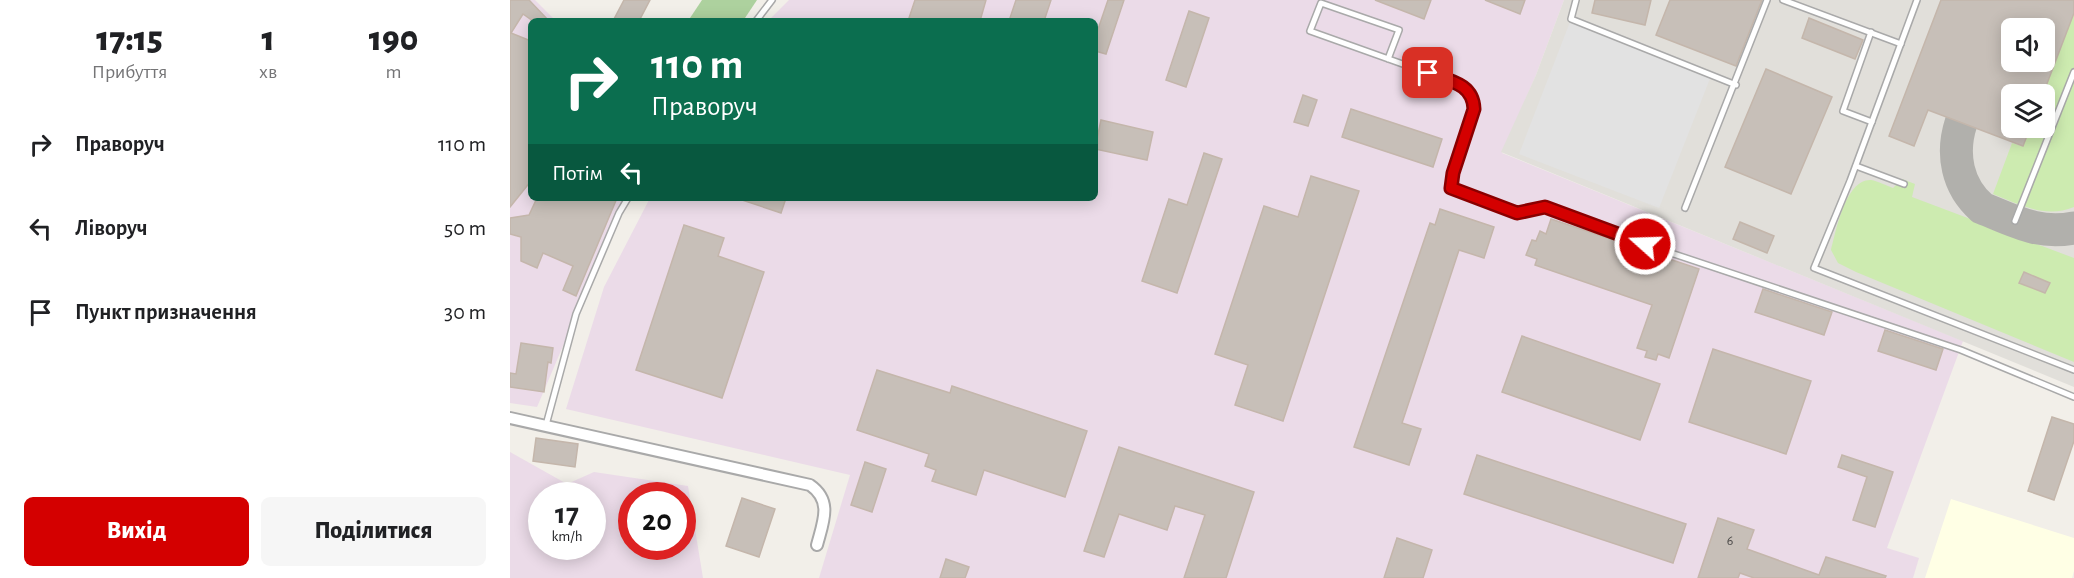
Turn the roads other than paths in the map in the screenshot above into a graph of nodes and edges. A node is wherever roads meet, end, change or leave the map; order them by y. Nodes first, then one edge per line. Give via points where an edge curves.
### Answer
1 (772, 0) edge
2 (1576, 0) edge
3 (1767, 0) edge
4 (1783, 0) edge
5 (1805, 0) edge
6 (1917, 0) edge
7 (1802, 7) junction
8 (758, 18) edge
9 (1871, 32) junction
10 (1901, 44) junction
11 (1388, 59) junction
12 (2074, 72) edge
13 (1736, 85) junction
14 (1872, 122) junction
15 (1856, 166) junction
16 (1905, 184) dead end
17 (626, 201) edge
18 (1685, 208) dead end
19 (2015, 221) dead end
20 (2074, 370) edge
21 (2074, 397) edge
22 (510, 418) edge
23 (546, 425) junction
24 (817, 545) dead end

1 - 8 lane
2 - 13 lane via 1571,19
3 - 13 lane
4 - 7 lane
5 - 7 lane
6 - 10 lane
7 - 9 lane
9 - 10 lane
9 - 14 lane via 1842,111
10 - 14 lane
11 - 11 lane via 1310,31 1322,3 1399,30
11 - 21 lane via 1467,87 1474,98 1451,188 1517,213 1545,207 1962,350
12 - 19 lane
13 - 18 lane
14 - 15 lane
15 - 16 lane
15 - 20 lane via 1814,268
17 - 23 lane via 576,314
22 - 23 street
23 - 24 street via 810,485 825,504

